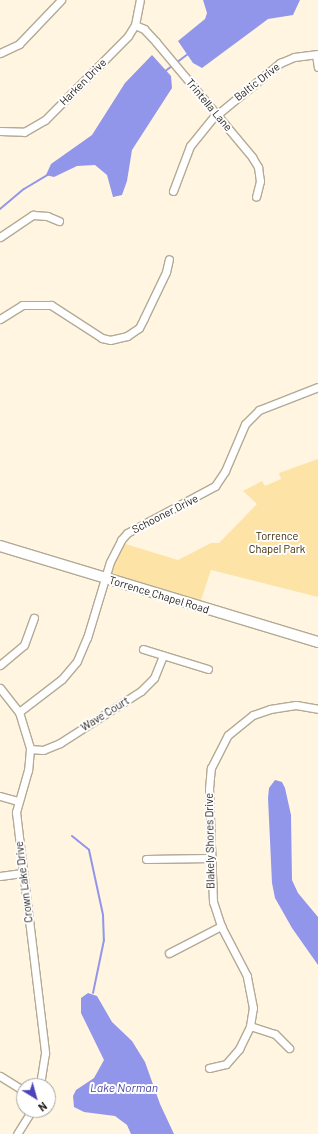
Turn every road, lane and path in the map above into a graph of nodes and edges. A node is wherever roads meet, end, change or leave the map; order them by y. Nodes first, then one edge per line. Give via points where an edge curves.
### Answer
1 (60, 0) edge
2 (140, 0) edge
3 (135, 25) junction
4 (0, 53) edge
5 (317, 55) edge
6 (318, 67) edge
7 (217, 115) junction
8 (0, 131) edge
9 (173, 191) dead end
10 (256, 198) dead end
11 (60, 221) dead end
12 (0, 237) edge
13 (169, 259) dead end
14 (0, 319) edge
15 (318, 387) edge
16 (0, 546) edge
17 (105, 578) junction
18 (34, 618) dead end
19 (318, 642) edge
20 (142, 650) dead end
21 (163, 656) junction
22 (0, 665) edge
23 (208, 669) dead end
24 (0, 688) edge
25 (318, 709) edge
26 (19, 712) junction
27 (30, 749) junction
28 (0, 796) edge
29 (18, 801) junction
30 (210, 858) junction
31 (146, 859) dead end
32 (22, 873) junction
33 (0, 876) edge
34 (221, 926) junction
35 (169, 953) dead end
36 (250, 1026) junction
37 (289, 1048) dead end
38 (209, 1068) dead end
39 (0, 1076) edge
40 (41, 1078) edge
41 (16, 1086) edge
42 (27, 1118) edge
43 (17, 1134) edge

1 - 4 street via 19,44
2 - 3 street, Harken Drive
3 - 7 street, Trintella Lane via 144,29 156,42
3 - 8 street, Harken Drive via 120,45 45,120 24,132
5 - 6 street
5 - 7 street, Baltic Drive via 294,57 280,63
7 - 9 street, Baltic Drive via 204,126 190,146
7 - 10 street, Trintella Lane via 255,162 260,181
11 - 12 street via 47,216 33,215
13 - 14 street via 166,272 139,328 127,336 110,340 102,338 51,305 22,305
15 - 17 street, Schooner Drive via 272,403 252,417 240,434 225,471 215,486 127,533 117,545
16 - 17 street, Torrence Chapel Road
17 - 19 street, Torrence Chapel Road
17 - 26 street, Schooner Drive via 87,638 76,661 62,679
18 - 22 street via 24,645
20 - 21 street
21 - 23 street
21 - 27 street, Wave Court via 154,678 141,691 60,743 43,750
24 - 26 street, Crown Lake Drive
25 - 30 street, Blakely Shores Drive via 303,705 270,709 245,720 228,735 216,756 210,778
26 - 27 street, Crown Lake Drive
27 - 29 street, Crown Lake Drive via 28,770
28 - 29 street
29 - 32 street, Crown Lake Drive via 16,812
30 - 31 street
30 - 34 street, Blakely Shores Drive via 213,902
32 - 33 street
32 - 40 street, Crown Lake Drive via 46,1053
34 - 35 street
34 - 36 street, Blakely Shores Drive via 250,984 253,1008
36 - 37 street via 275,1034
36 - 38 street, Blakely Shores Drive via 244,1042 230,1060 223,1066
39 - 41 street
42 - 43 street

